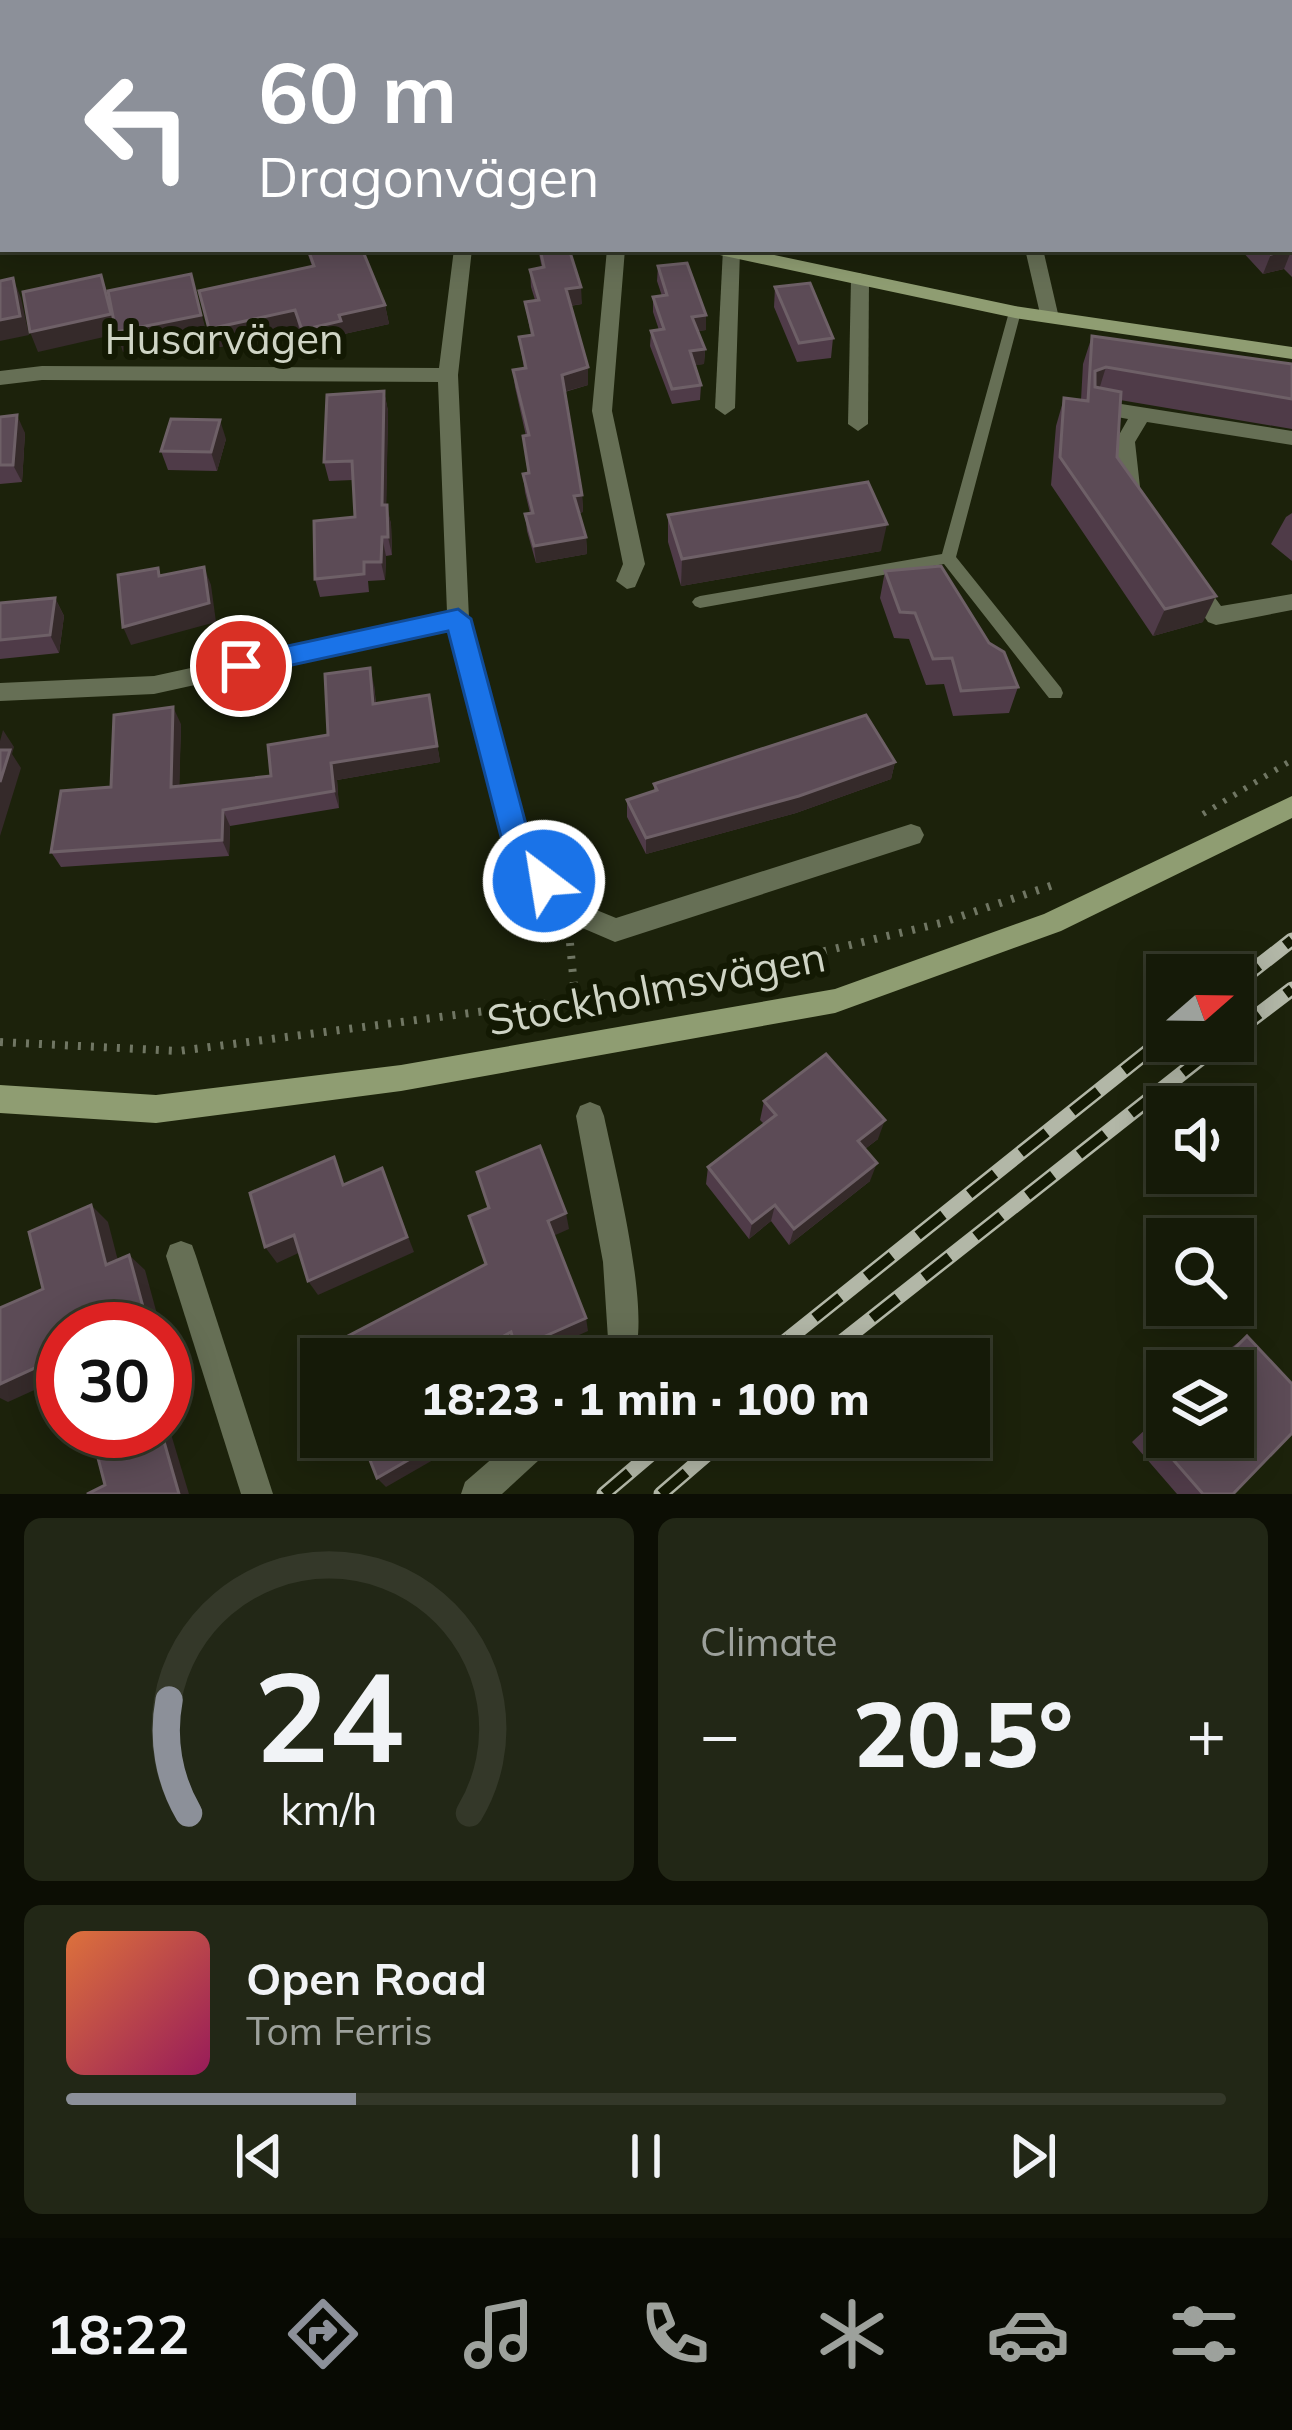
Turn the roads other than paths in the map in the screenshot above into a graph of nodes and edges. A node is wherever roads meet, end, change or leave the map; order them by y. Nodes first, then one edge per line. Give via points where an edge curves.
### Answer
1 (463, 252) edge
2 (616, 252) edge
3 (725, 252) edge
4 (734, 252) edge
5 (1035, 252) edge
6 (860, 279) junction
7 (1015, 312) junction
8 (1050, 318) junction
9 (1292, 353) edge
10 (448, 375) junction
11 (0, 378) edge
12 (1096, 407) edge
13 (725, 408) dead end
14 (1141, 414) junction
15 (858, 424) dead end
16 (1292, 438) edge
17 (1138, 508) edge
18 (948, 558) junction
19 (1177, 562) edge
20 (628, 581) dead end
21 (700, 602) dead end
22 (1292, 602) edge
23 (458, 619) junction
24 (0, 692) edge
25 (1055, 693) dead end
26 (1292, 806) edge
27 (910, 835) dead end
28 (0, 1099) edge
29 (590, 1116) dead end
30 (181, 1256) dead end
31 (623, 1338) edge
32 (517, 1458) edge
33 (257, 1494) edge
34 (477, 1494) edge

1 - 10 street
2 - 20 street via 602,411 634,564
3 - 13 street
4 - 6 main road
5 - 8 street
6 - 7 main road
6 - 15 street
7 - 8 main road
7 - 18 lane
8 - 9 main road
10 - 11 street, Husarvägen
10 - 23 street
12 - 14 street
14 - 16 street
14 - 17 street via 1125,442 1126,490
18 - 21 lane
18 - 25 lane
19 - 22 street via 1216,616
23 - 24 street via 154,685
23 - 27 street via 520,852 586,922 615,930
26 - 28 main road, Stockholmsvägen via 1052,923 835,1001 401,1078 156,1109
29 - 31 street
30 - 33 street
32 - 34 street

